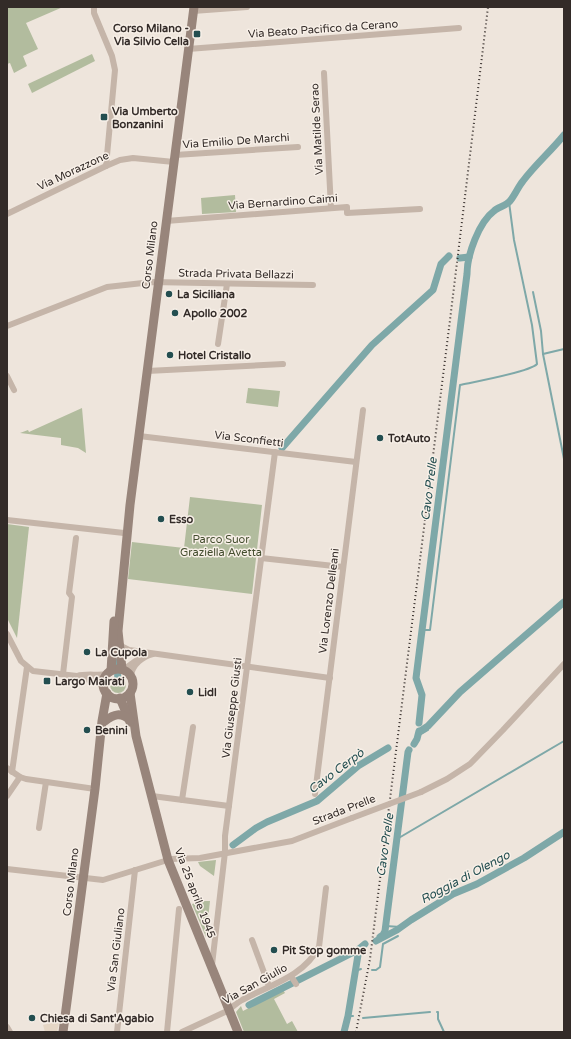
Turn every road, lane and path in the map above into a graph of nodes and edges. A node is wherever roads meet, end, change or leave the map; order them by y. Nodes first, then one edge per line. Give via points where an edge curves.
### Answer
1 (94, 7) edge
2 (247, 7) edge
3 (193, 9) edge
4 (459, 28) dead end
5 (188, 49) junction
6 (324, 73) dead end
7 (298, 147) dead end
8 (174, 158) junction
9 (106, 166) junction
10 (331, 208) junction
11 (420, 209) dead end
12 (7, 214) edge
13 (166, 221) junction
14 (159, 282) junction
15 (227, 284) junction
16 (313, 286) dead end
17 (7, 326) edge
18 (218, 344) dead end
19 (283, 364) dead end
20 (147, 371) junction
21 (7, 376) edge
22 (14, 390) dead end
23 (363, 410) dead end
24 (139, 436) junction
25 (275, 452) junction
26 (356, 462) junction
27 (130, 505) junction
28 (7, 520) edge
29 (124, 533) junction
30 (76, 538) dead end
31 (261, 558) junction
32 (343, 567) junction
33 (118, 631) junction
34 (7, 634) edge
35 (120, 644) junction
36 (152, 653) junction
37 (116, 657) junction
38 (134, 664) junction
39 (564, 664) edge
40 (247, 666) junction
41 (27, 667) junction
42 (122, 670) junction
43 (109, 672) junction
44 (63, 674) junction
45 (77, 676) junction
46 (131, 676) junction
47 (330, 678) junction
48 (106, 690) junction
49 (130, 693) junction
50 (119, 699) junction
51 (128, 706) junction
52 (130, 720) junction
53 (105, 721) junction
54 (193, 727) dead end
55 (101, 734) junction
56 (136, 736) junction
57 (9, 770) edge
58 (21, 778) junction
59 (46, 782) junction
60 (95, 788) junction
61 (316, 794) dead end
62 (7, 796) edge
63 (152, 796) junction
64 (182, 800) junction
65 (229, 806) junction
66 (39, 828) dead end
67 (225, 852) junction
68 (168, 860) junction
69 (7, 870) edge
70 (135, 870) junction
71 (83, 879) junction
72 (326, 888) dead end
73 (179, 909) dead end
74 (252, 940) dead end
75 (211, 967) junction
76 (269, 986) junction
77 (231, 1014) junction
78 (7, 1028) edge
79 (10, 1032) edge
80 (63, 1032) edge
81 (117, 1032) edge
82 (167, 1032) edge
83 (182, 1032) edge
84 (238, 1032) edge

1 - 9 street via 114,67
2 - 3 street
3 - 5 main road, Corso Milano
4 - 5 street, Via Beato Pacifico da Cerano
5 - 8 main road, Corso Milano
6 - 10 street, Via Matilde Serao
7 - 8 street, Via Emilio De Marchi
8 - 9 street, Via Morazzone via 133,158
8 - 13 main road, Corso Milano
9 - 12 street, Via Morazzone
10 - 11 street, Via Bernardino Caimi via 347,207 347,213
10 - 13 street, Via Bernardino Caimi
13 - 14 main road, Corso Milano
14 - 15 street, Strada Privata Bellazzi
14 - 17 street, Strada Privata Bellazzi via 107,288
14 - 20 main road, Corso Milano
15 - 16 street, Strada Privata Bellazzi
15 - 18 street
19 - 20 street
20 - 24 main road, Corso Milano
21 - 22 street
23 - 26 street, Via Lorenzo Delleani
24 - 25 street, Via Sconfietti
24 - 27 main road, Corso Milano
25 - 26 street, Via Sconfietti
25 - 31 street, Via Giuseppe Giusti
26 - 32 street, Via Lorenzo Delleani
27 - 29 main road, Corso Milano
27 - 33 main road, Corso Milano
28 - 29 street
29 - 33 main road via 126,534 116,628
29 - 37 main road, Corso Milano via 112,632
30 - 44 street via 68,593 72,597
31 - 32 street
31 - 40 street, Via Giuseppe Giusti
32 - 47 street, Via Lorenzo Delleani
33 - 35 main road, Corso Milano
34 - 41 street via 21,661
35 - 36 street via 129,650
35 - 37 main road, Corso Milano
36 - 38 street
36 - 40 street
37 - 42 main road
37 - 43 main road
38 - 42 street
38 - 46 street
39 - 67 street, Strada Prelle, bridge via 470,764 447,780 422,792 292,840
40 - 47 street
40 - 65 street, Via Giuseppe Giusti
41 - 44 street via 33,671
41 - 57 street
42 - 43 main road
42 - 46 main road
43 - 45 street
43 - 48 main road via 105,679
44 - 45 street
45 - 48 street via 94,681
46 - 49 main road via 133,684
47 - 61 street, Via Lorenzo Delleani
48 - 50 main road via 112,697
48 - 55 main road, Corso Milano
49 - 50 main road
49 - 51 main road
50 - 51 main road
50 - 53 main road, Corso Milano via 113,702
51 - 52 main road, Via 25 aprile 1945
51 - 56 main road, Via 25 aprile 1945
52 - 53 main road via 124,715 117,715
52 - 56 main road, Via 25 aprile 1945
53 - 55 main road, Corso Milano
54 - 64 street
55 - 60 main road, Corso Milano
56 - 63 main road, Via 25 aprile 1945
57 - 58 street
58 - 59 street
58 - 62 street
59 - 60 street
59 - 66 street
60 - 71 main road, Corso Milano
63 - 64 street
63 - 68 main road, Via 25 aprile 1945
64 - 65 street
65 - 67 street, Via Giuseppe Giusti
67 - 68 street, Strada Prelle via 200,858
67 - 75 street, Via Giuseppe Giusti
68 - 70 street, Strada Prelle
68 - 75 main road, Via 25 aprile 1945
69 - 71 street, Strada Prelle
70 - 71 street, Strada Prelle via 103,880
70 - 81 street, Via San Giuliano
71 - 80 main road, Corso Milano
72 - 76 street, Via San Giulio via 319,947 315,955 293,980
73 - 82 street
74 - 76 street
75 - 77 main road, Via 25 aprile 1945
76 - 77 street, Via San Giulio via 234,1005
77 - 83 street, Via San Giulio
77 - 84 main road, Via 25 aprile 1945
78 - 79 street

